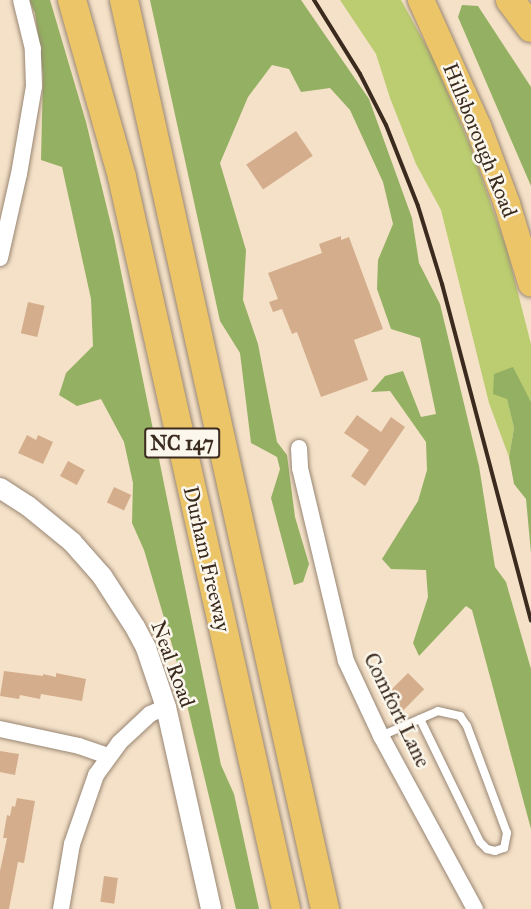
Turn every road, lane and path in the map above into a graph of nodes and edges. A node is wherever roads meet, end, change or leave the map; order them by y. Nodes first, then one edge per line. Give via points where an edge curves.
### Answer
1 (21, 0) edge
2 (72, 0) edge
3 (124, 0) edge
4 (421, 0) edge
5 (510, 0) edge
6 (531, 28) edge
7 (0, 258) edge
8 (531, 283) edge
9 (299, 448) dead end
10 (0, 489) edge
11 (166, 707) junction
12 (420, 719) junction
13 (0, 729) edge
14 (381, 736) junction
15 (108, 756) junction
16 (61, 909) edge
17 (211, 909) edge
18 (286, 909) edge
19 (325, 909) edge
20 (475, 909) edge

1 - 7 street via 33,49 34,86
2 - 18 highway, Durham Freeway / NC 147 via 122,177
3 - 19 highway, Durham Freeway / NC 147
4 - 8 main road, Hillsborough Road via 478,126
5 - 6 highway
9 - 14 street, Comfort Lane via 300,468 346,661
10 - 11 street, Neal Road via 57,529 102,576 146,648
11 - 15 street via 150,714
11 - 17 street, Neal Road
12 - 12 lane via 438,711 449,712 460,716 467,726 507,833 504,848 495,851 480,842
12 - 14 lane
13 - 15 street
14 - 20 street, Comfort Lane
15 - 16 street via 96,775 72,844

